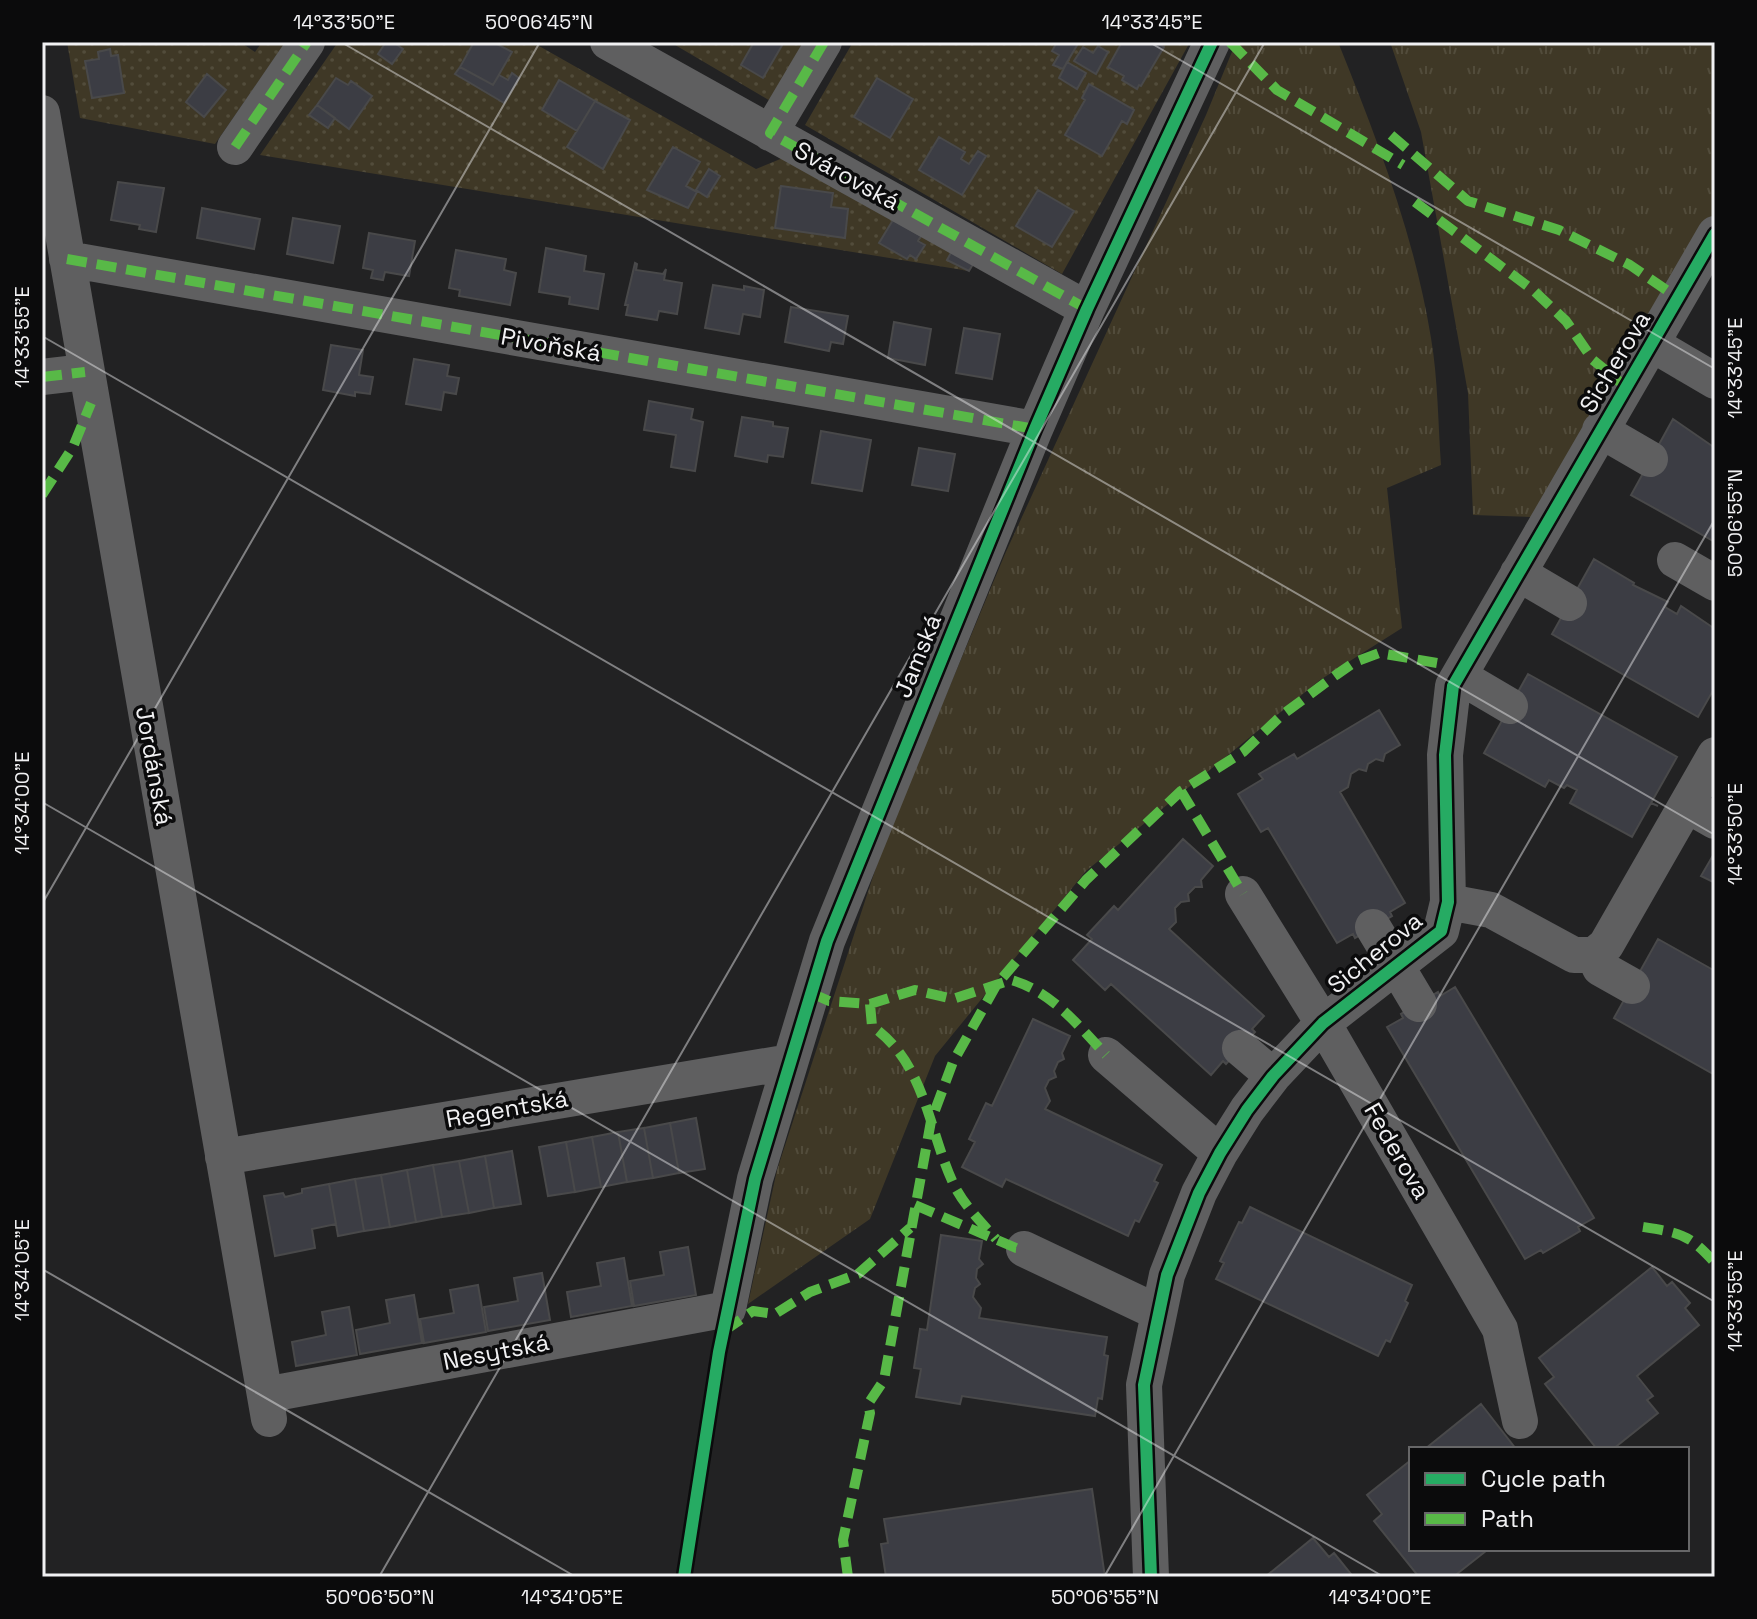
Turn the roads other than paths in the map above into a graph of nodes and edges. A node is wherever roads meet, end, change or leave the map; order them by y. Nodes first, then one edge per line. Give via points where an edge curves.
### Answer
1 (307, 42) edge
2 (608, 42) edge
3 (824, 42) edge
4 (1212, 42) edge
5 (42, 113) edge
6 (770, 133) junction
7 (235, 147) dead end
8 (1715, 234) edge
9 (67, 259) junction
10 (1087, 309) junction
11 (1652, 344) junction
12 (85, 372) junction
13 (42, 377) edge
14 (1715, 381) edge
15 (1035, 429) junction
16 (1600, 430) junction
17 (1650, 459) dead end
18 (1675, 560) dead end
19 (1518, 573) junction
20 (1715, 583) edge
21 (1569, 603) dead end
22 (1459, 676) junction
23 (1510, 706) dead end
24 (1715, 755) edge
25 (1701, 813) edge
26 (1243, 894) dead end
27 (1448, 902) junction
28 (1373, 927) dead end
29 (1594, 955) junction
30 (1396, 965) junction
31 (1632, 986) dead end
32 (1419, 1004) dead end
33 (1323, 1023) junction
34 (1240, 1048) dead end
35 (1106, 1055) dead end
36 (790, 1062) junction
37 (1273, 1076) junction
38 (1220, 1153) junction
39 (223, 1157) junction
40 (1024, 1249) dead end
41 (728, 1309) joint
42 (1157, 1312) junction
43 (267, 1408) joint
44 (1520, 1421) dead end
45 (1151, 1577) edge

1 - 7 street
2 - 6 street, Svárovská
3 - 6 street
4 - 10 street, Jamská
5 - 9 street, Jordánská
6 - 10 street, Svárovská
8 - 11 street, Sicherova
9 - 12 street, Jordánská
9 - 15 street, Pivoňská
10 - 15 street, Jamská
11 - 14 street
11 - 16 street, Sicherova
12 - 13 street
12 - 39 street, Jordánská
15 - 36 street, Jamská via 827,941
16 - 17 street
16 - 19 street, Sicherova
18 - 20 street
19 - 21 street
19 - 22 street, Sicherova
22 - 23 street
22 - 27 street, Sicherova via 1451,697 1445,755
24 - 25 street
25 - 29 street
26 - 33 street, Federova
27 - 29 street via 1491,910 1574,955
27 - 30 street, Sicherova via 1441,931
28 - 30 street
29 - 31 street via 1600,968
30 - 32 street
30 - 33 street, Sicherova
33 - 37 street, Sicherova
33 - 44 street, Federova via 1500,1329
34 - 37 street
35 - 38 street
36 - 39 street, Regentská
36 - 41 street, Jamská via 755,1179
37 - 38 street, Sicherova
38 - 42 street, Sicherova via 1199,1193
39 - 43 street, Jordánská
40 - 42 street
41 - 43 street, Nesytská
42 - 45 street, Sicherova via 1144,1385

